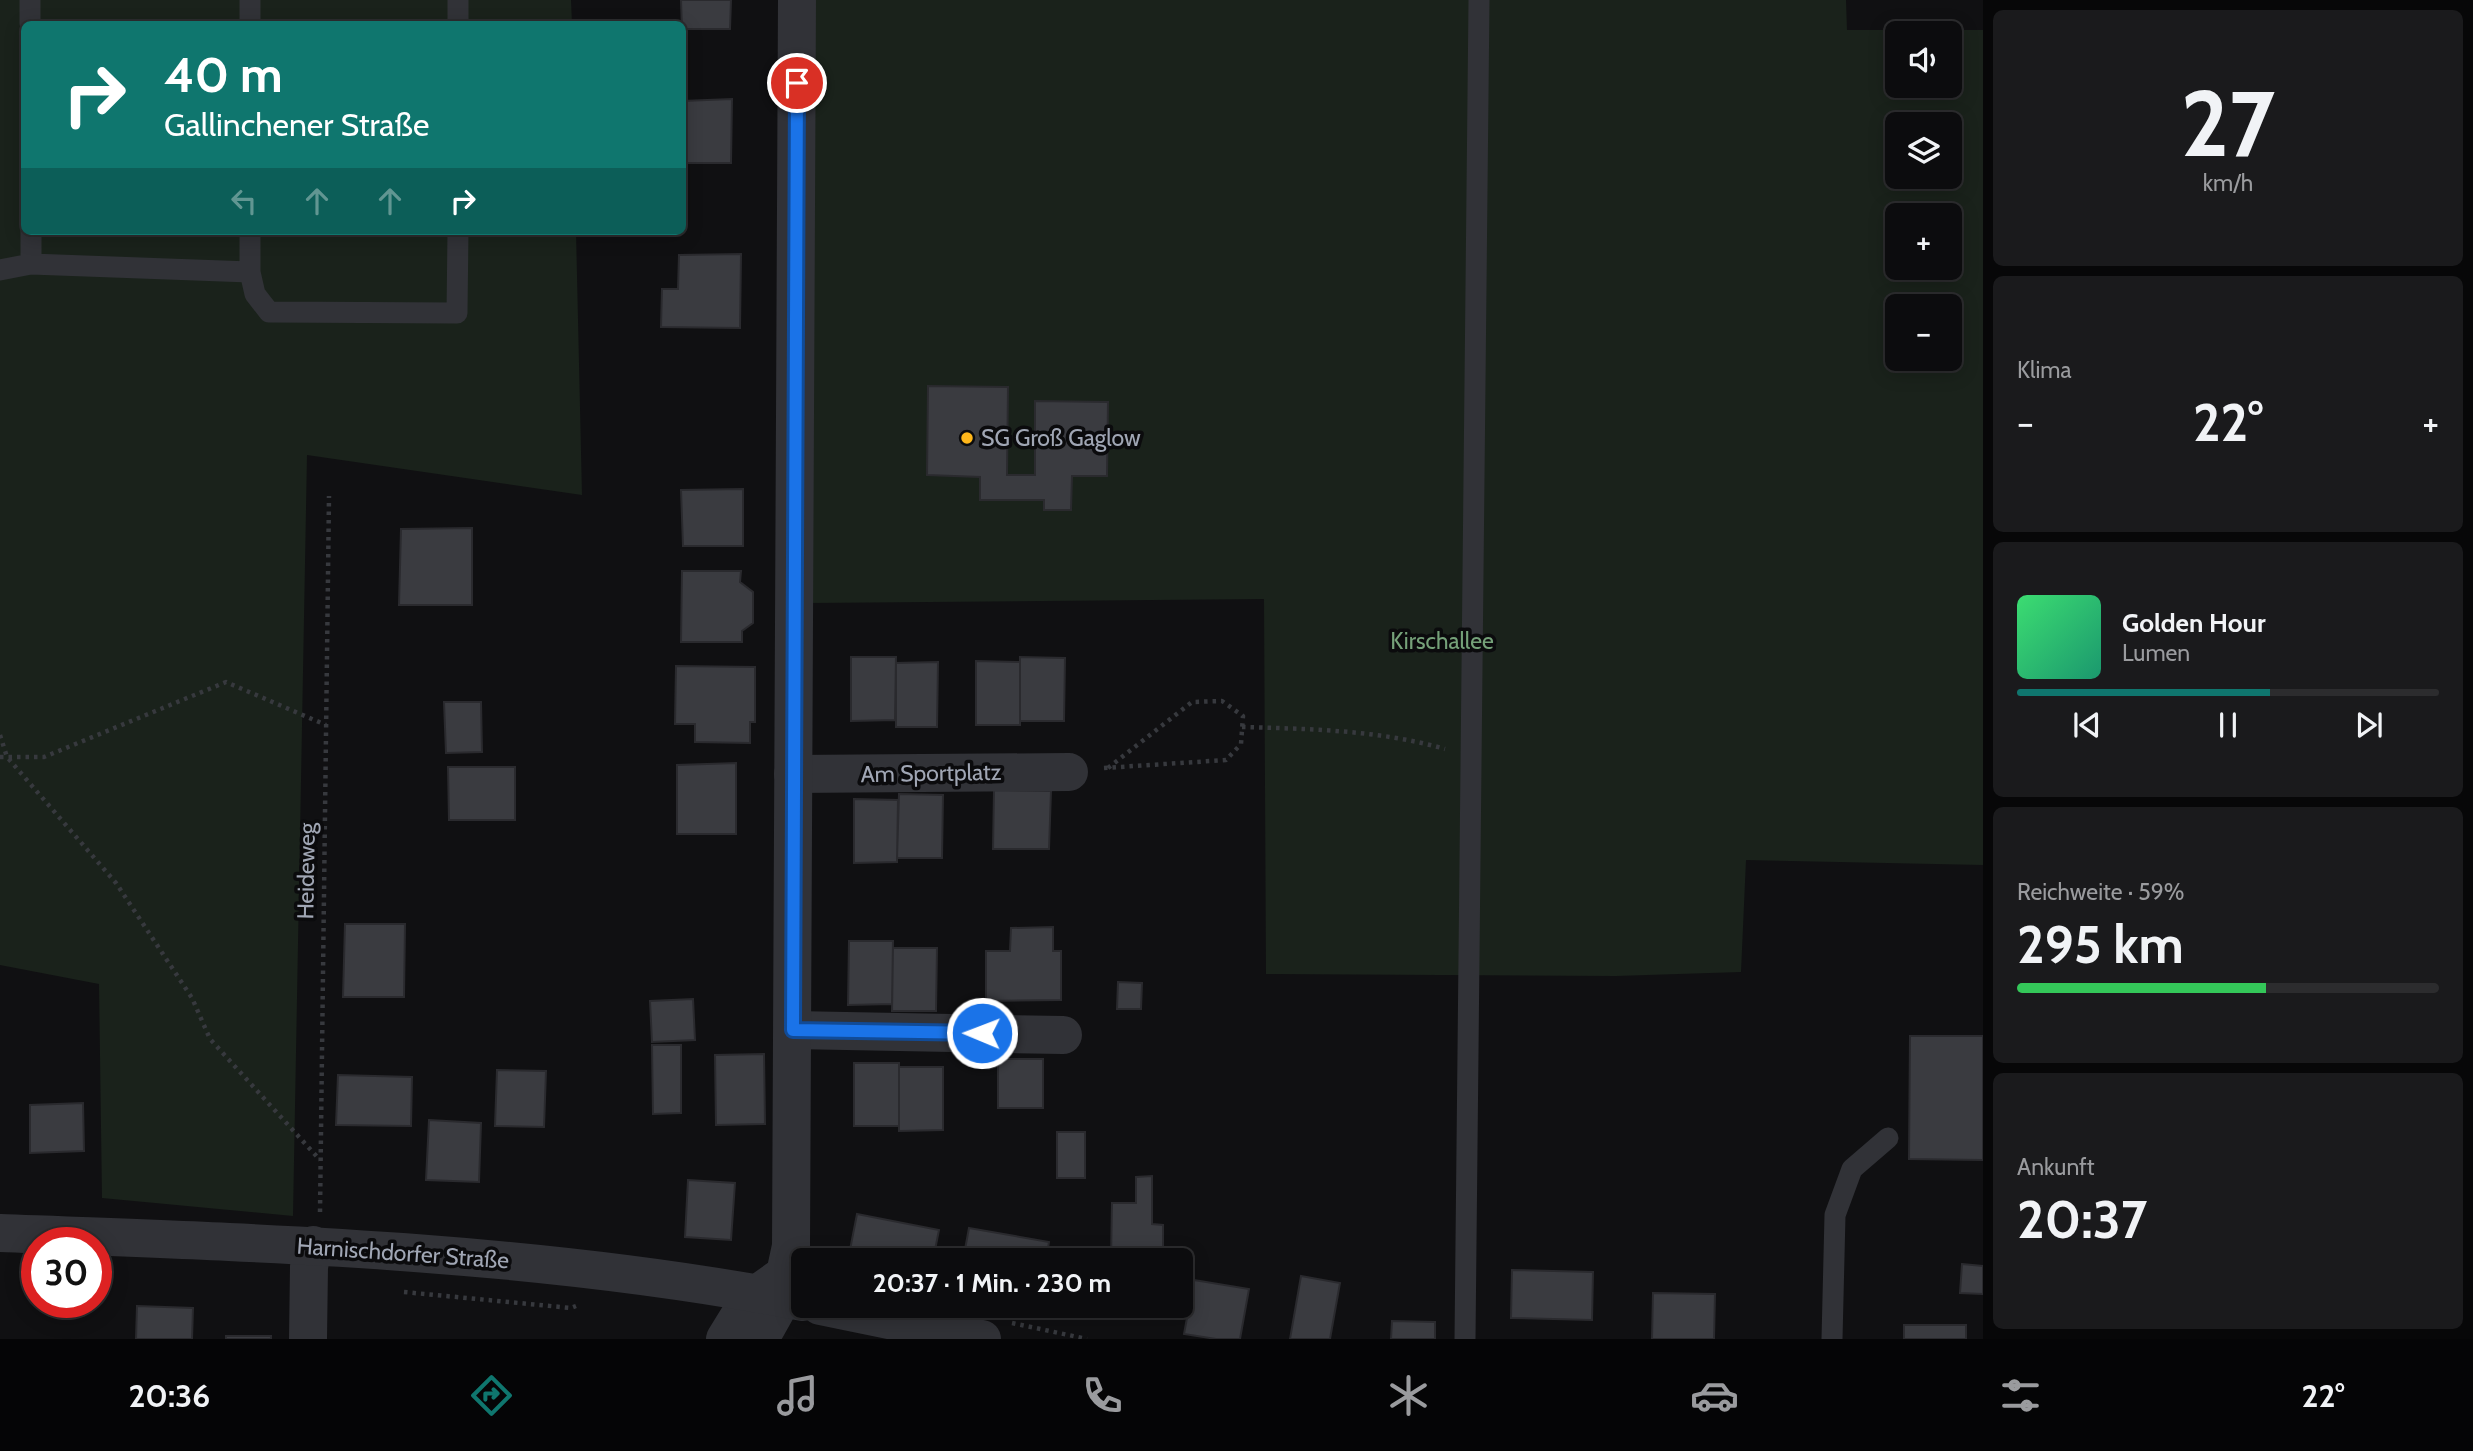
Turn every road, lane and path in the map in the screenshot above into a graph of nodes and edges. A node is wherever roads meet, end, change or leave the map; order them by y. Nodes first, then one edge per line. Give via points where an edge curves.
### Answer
1 (30, 0) edge
2 (250, 0) edge
3 (458, 0) edge
4 (797, 0) edge
5 (1479, 0) edge
6 (30, 21) edge
7 (250, 21) edge
8 (458, 21) edge
9 (31, 235) edge
10 (250, 235) edge
11 (458, 235) edge
12 (32, 264) junction
13 (0, 270) edge
14 (250, 272) junction
15 (329, 496) dead end
16 (326, 725) junction
17 (1242, 727) junction
18 (0, 735) edge
19 (1471, 756) junction
20 (0, 757) edge
21 (7, 757) junction
22 (1108, 768) junction
23 (1069, 772) joint
24 (793, 774) junction
25 (793, 1030) junction
26 (1063, 1035) dead end
27 (1888, 1138) dead end
28 (320, 1160) junction
29 (0, 1233) edge
30 (313, 1245) junction
31 (783, 1287) edge
32 (879, 1318) edge
33 (307, 1339) edge
34 (725, 1339) edge
35 (760, 1339) edge
36 (982, 1339) edge
37 (1465, 1339) edge
38 (1832, 1339) edge

1 - 6 lane
2 - 7 lane
3 - 8 lane
4 - 24 street
5 - 19 lane
9 - 12 lane
10 - 14 lane
11 - 14 lane via 457,313 269,312 255,294
12 - 13 lane
12 - 14 lane
15 - 16 path, Heideweg
16 - 21 path via 226,682 44,757
16 - 28 path, Heideweg
17 - 19 path via 1401,737
17 - 22 path via 1241,744 1226,760
17 - 22 path via 1243,716 1222,701 1192,702
18 - 21 path
19 - 37 lane
20 - 21 path
21 - 28 path via 116,883 192,998 210,1039
22 - 23 path
23 - 24 street, Am Sportplatz
24 - 25 street
25 - 26 street
25 - 31 street via 791,1245
27 - 38 lane via 1852,1169 1835,1216
28 - 30 path, Heideweg via 320,1226
29 - 30 street, Harnischdorfer Straße
30 - 31 street, Harnischdorfer Straße
30 - 33 street
31 - 34 street via 741,1313
31 - 35 street
32 - 36 street

